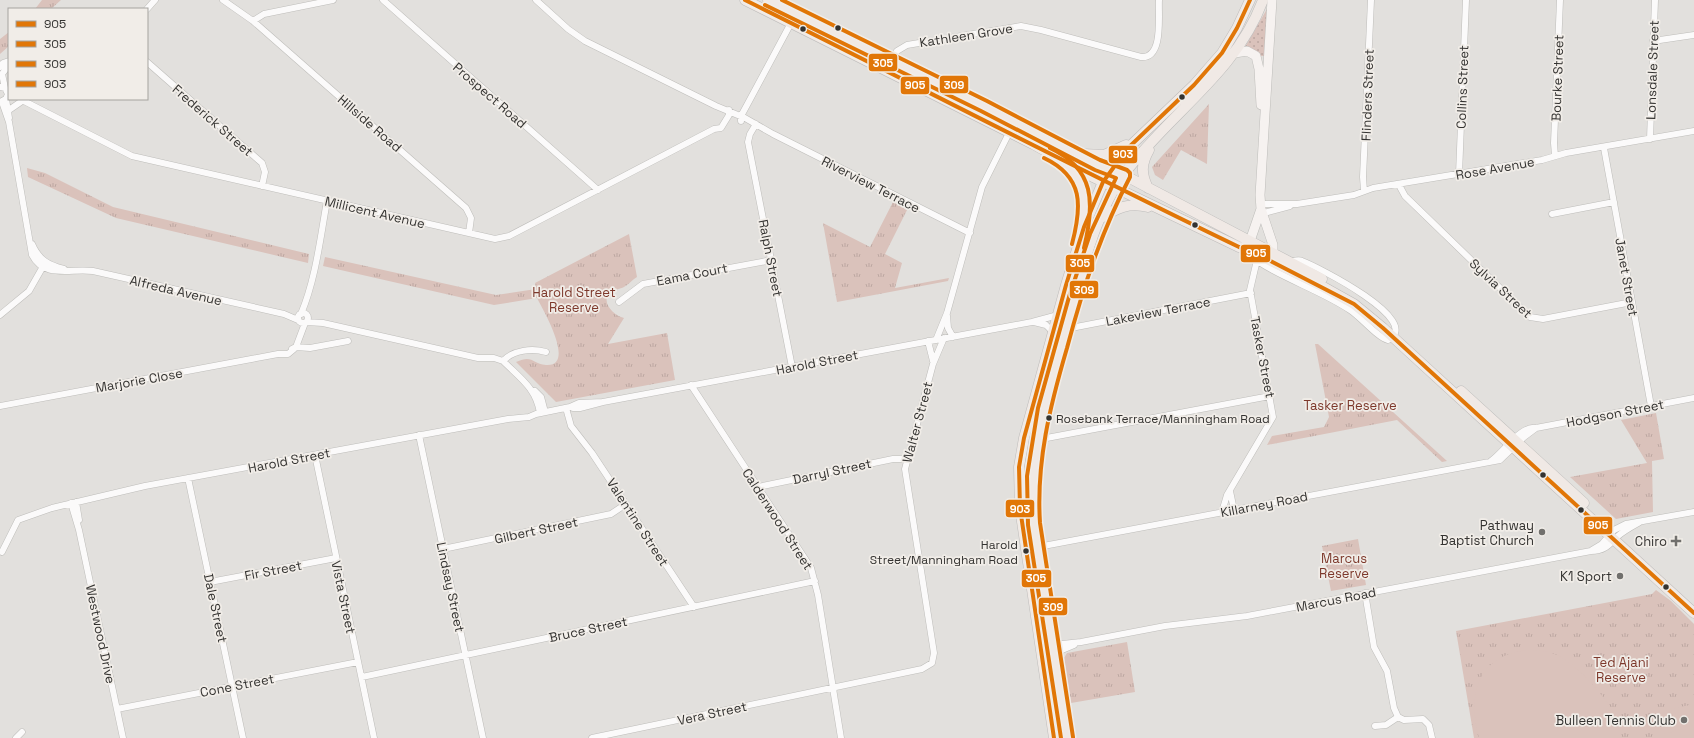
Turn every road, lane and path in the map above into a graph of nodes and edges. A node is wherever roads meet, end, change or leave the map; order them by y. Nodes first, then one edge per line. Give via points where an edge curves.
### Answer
1 (155, 0) edge
2 (223, 0) edge
3 (333, 0) edge
4 (383, 0) edge
5 (536, 0) edge
6 (745, 0) edge
7 (768, 0) edge
8 (1159, 0) edge
9 (1250, 0) edge
10 (1263, 0) edge
11 (1272, 0) edge
12 (1370, 0) edge
13 (1466, 0) edge
14 (1560, 0) edge
15 (1655, 0) edge
16 (148, 9) edge
17 (794, 13) junction
18 (253, 21) junction
19 (789, 22) junction
20 (1694, 34) edge
21 (1653, 41) junction
22 (1235, 53) junction
23 (8, 61) edge
24 (148, 63) edge
25 (8, 66) edge
26 (888, 66) junction
27 (0, 67) edge
28 (6, 96) edge
29 (22, 101) edge
30 (9, 110) junction
31 (728, 113) junction
32 (742, 118) junction
33 (9, 122) junction
34 (755, 126) junction
35 (1263, 128) junction
36 (1694, 131) edge
37 (1009, 132) junction
38 (1140, 135) junction
39 (1155, 138) junction
40 (1650, 139) junction
41 (1604, 148) junction
42 (1070, 151) junction
43 (1555, 156) junction
44 (1065, 162) junction
45 (1110, 169) junction
46 (1459, 174) junction
47 (1124, 175) junction
48 (1103, 182) junction
49 (1399, 185) junction
50 (262, 186) junction
51 (1116, 188) junction
52 (1148, 188) junction
53 (598, 190) junction
54 (1364, 191) junction
55 (330, 201) junction
56 (1614, 202) junction
57 (1297, 204) junction
58 (1261, 210) junction
59 (1163, 211) junction
60 (1552, 214) dead end
61 (1101, 219) junction
62 (1084, 227) junction
63 (470, 233) junction
64 (970, 233) junction
65 (1251, 246) junction
66 (1239, 247) junction
67 (1271, 256) junction
68 (772, 260) junction
69 (1257, 260) junction
70 (44, 265) junction
71 (1251, 293) junction
72 (619, 302) dead end
73 (1632, 302) junction
74 (947, 313) junction
75 (0, 315) edge
76 (1058, 315) junction
77 (303, 318) junction
78 (1032, 322) junction
79 (1066, 329) junction
80 (1053, 332) junction
81 (1394, 334) junction
82 (953, 336) junction
83 (944, 338) junction
84 (936, 340) junction
85 (348, 341) dead end
86 (928, 341) junction
87 (295, 348) junction
88 (546, 352) dead end
89 (502, 361) junction
90 (933, 364) junction
91 (792, 367) junction
92 (691, 385) junction
93 (1270, 396) junction
94 (1694, 398) edge
95 (0, 406) edge
96 (1651, 406) junction
97 (566, 408) junction
98 (540, 413) junction
99 (419, 435) junction
100 (1036, 440) junction
101 (1514, 443) junction
102 (315, 455) junction
103 (907, 459) junction
104 (188, 478) junction
105 (758, 487) junction
106 (1230, 491) junction
107 (74, 503) junction
108 (626, 504) junction
109 (1234, 510) junction
110 (1222, 512) junction
111 (1694, 512) edge
112 (1614, 535) junction
113 (1038, 547) junction
114 (443, 549) junction
115 (336, 558) junction
116 (0, 559) edge
117 (815, 581) junction
118 (210, 582) junction
119 (1364, 593) junction
120 (1694, 604) edge
121 (694, 607) junction
122 (1694, 613) edge
123 (1081, 642) junction
124 (1053, 645) junction
125 (1042, 650) junction
126 (465, 654) junction
127 (1055, 656) junction
128 (358, 662) junction
129 (362, 677) junction
130 (232, 686) junction
131 (833, 687) junction
132 (117, 709) junction
133 (1398, 717) junction
134 (1375, 726) dead end
135 (22, 732) dead end
136 (16, 738) edge
137 (123, 738) edge
138 (243, 738) edge
139 (374, 738) edge
140 (483, 738) edge
141 (592, 738) edge
142 (841, 738) edge
143 (1054, 738) edge
144 (1067, 738) edge
145 (1432, 738) edge

1 - 16 street
2 - 18 street, Hillside Road
3 - 18 street via 264,14
4 - 53 street, Prospect Road
5 - 31 street, Riverview Terrace via 568,29 585,40
6 - 19 main road
7 - 17 main road
8 - 26 street, Kathleen Grove via 1157,48 1151,56 1141,57 1021,26 907,45 897,51
9 - 38 main road via 1222,53 1194,85
10 - 22 main road via 1249,31
11 - 35 street
12 - 54 street, Flinders Street
13 - 46 street, Collins Street
14 - 43 street, Bourke Street
15 - 21 street, Lonsdale Street
17 - 19 main road
17 - 26 main road
18 - 63 street, Hillside Road via 466,208 471,218
19 - 26 main road
19 - 32 street
20 - 21 street
21 - 40 street, Lonsdale Street
22 - 35 street via 1250,52 1258,61
22 - 39 main road via 1211,82
23 - 27 street
24 - 50 street, Frederick Street via 262,163 265,172
25 - 28 street via 2,74
26 - 37 main road
26 - 42 main road via 984,106
28 - 30 street
28 - 33 street
29 - 30 street
29 - 50 street, Millicent Avenue via 132,156
30 - 33 street
31 - 32 street, Riverview Terrace
31 - 53 street, Millicent Avenue via 714,130
32 - 34 street, Riverview Terrace
33 - 70 street via 30,237
34 - 64 street, Riverview Terrace
34 - 68 street, Ralph Street via 751,148
35 - 58 street
36 - 40 street, Rose Avenue
37 - 44 main road
37 - 64 street via 984,182
38 - 42 main road via 1118,150 1104,155
38 - 45 main road
39 - 47 main road
39 - 52 main road via 1142,167 1142,175
40 - 41 street, Rose Avenue
41 - 43 street, Rose Avenue
41 - 56 street, Janet Street
42 - 45 main road
43 - 46 street, Rose Avenue
44 - 48 main road
44 - 62 main road via 1082,187
45 - 47 main road
45 - 48 main road
46 - 49 street, Rose Avenue
47 - 51 main road
47 - 52 main road
48 - 51 main road
48 - 62 main road
49 - 54 street, Rose Avenue
49 - 73 street, Sylvia Street via 1405,196 1530,317 1543,319
50 - 55 street, Millicent Avenue
51 - 59 main road
51 - 61 main road
52 - 65 main road
53 - 63 street, Millicent Avenue via 506,238 495,239
54 - 57 street, Rose Avenue via 1354,195
55 - 63 street, Millicent Avenue
55 - 77 street
56 - 60 street
56 - 73 street, Janet Street
57 - 58 street, Rose Avenue
57 - 58 street, Rose Avenue
58 - 65 street
58 - 67 street via 1273,245
59 - 61 main road via 1142,205 1129,205 1117,208
59 - 66 main road
61 - 79 main road via 1083,267
62 - 76 main road
64 - 74 street
65 - 66 main road
65 - 67 main road
66 - 69 street
67 - 81 main road via 1346,299
67 - 81 main road via 1289,262 1348,293 1372,310
68 - 72 street, Eama Court via 643,284
68 - 91 street, Ralph Street
69 - 71 street, Tasker Street via 1250,285
69 - 81 street via 1342,305 1360,317 1383,339 1388,340
70 - 75 street via 29,290
70 - 77 street, Alfreda Avenue via 67,270 92,271
71 - 79 street, Lakeview Terrace
71 - 93 street, Tasker Street
73 - 96 street, Janet Street
74 - 82 street via 948,328
74 - 84 street
76 - 78 street, Harold Street
76 - 80 main road
77 - 87 street
77 - 89 street, Alfreda Avenue via 478,358
78 - 80 street via 1046,325
78 - 82 street, Harold Street
79 - 100 main road
80 - 125 main road via 1024,438 1018,473 1020,508
81 - 101 main road
82 - 83 street, Harold Street
83 - 84 street, Harold Street
83 - 90 street, Walter Street
84 - 86 street, Harold Street
85 - 87 street, Marjorie Close
86 - 90 street, Walter Street
86 - 91 street, Harold Street
87 - 95 street, Marjorie Close via 278,354
88 - 89 street via 537,350 514,353
89 - 98 street via 530,388 538,399
90 - 103 street, Walter Street
91 - 92 street, Harold Street
92 - 97 street, Harold Street via 580,408
92 - 105 street, Calderwood Street
93 - 100 street
93 - 106 street, Tasker Street via 1272,419
94 - 96 street, Hodgson Street
96 - 101 street, Hodgson Street via 1526,428
97 - 98 street, Harold Street
97 - 108 street, Valentine Street via 570,423
98 - 99 street, Harold Street via 528,413
99 - 102 street, Harold Street
99 - 114 street, Lindsay Street
100 - 113 main road via 1032,493
101 - 109 street, Killarney Road via 1503,459
101 - 112 main road
102 - 104 street, Harold Street
102 - 115 street, Vista Street
103 - 105 street, Darryl Street via 893,459
103 - 131 street, Walter Street via 905,474 934,653 933,660 922,669
104 - 107 street, Harold Street
104 - 118 street, Dale Street
105 - 117 street, Calderwood Street via 810,564
106 - 109 street
106 - 110 street, Tasker Street via 1224,500
107 - 116 street, Harold Street via 18,520
107 - 132 street, Westwood Drive
108 - 114 street, Gilbert Street via 611,514
108 - 121 street, Valentine Street
109 - 110 street, Killarney Road
110 - 113 street, Killarney Road
111 - 112 street, Marcus Road via 1640,522
112 - 119 street, Marcus Road via 1591,551
112 - 120 main road
112 - 122 main road
113 - 124 main road
114 - 126 street, Lindsay Street
115 - 118 street, Fir Street
115 - 128 street, Vista Street
117 - 121 street, Bruce Street
117 - 131 street, Calderwood Street
118 - 130 street, Dale Street
119 - 123 street, Marcus Road via 1247,616 1178,624
119 - 133 street via 1374,647 1387,671
121 - 126 street, Bruce Street
123 - 124 street, Marcus Road
123 - 127 street, Marcus Road via 1065,648
124 - 125 street, Marcus Road
124 - 127 main road
125 - 143 main road
126 - 129 street, Bruce Street
126 - 140 street, Lindsay Street
127 - 144 main road
128 - 129 street, Vista Street
128 - 130 street, Cone Street
129 - 139 street, Vista Street
130 - 132 street, Cone Street
130 - 138 street, Dale Street
131 - 141 street, Vera Street
131 - 142 street, Calderwood Street
132 - 137 street, Westwood Drive
133 - 134 street via 1386,725
133 - 145 street via 1404,720 1420,718 1426,721
135 - 136 street

